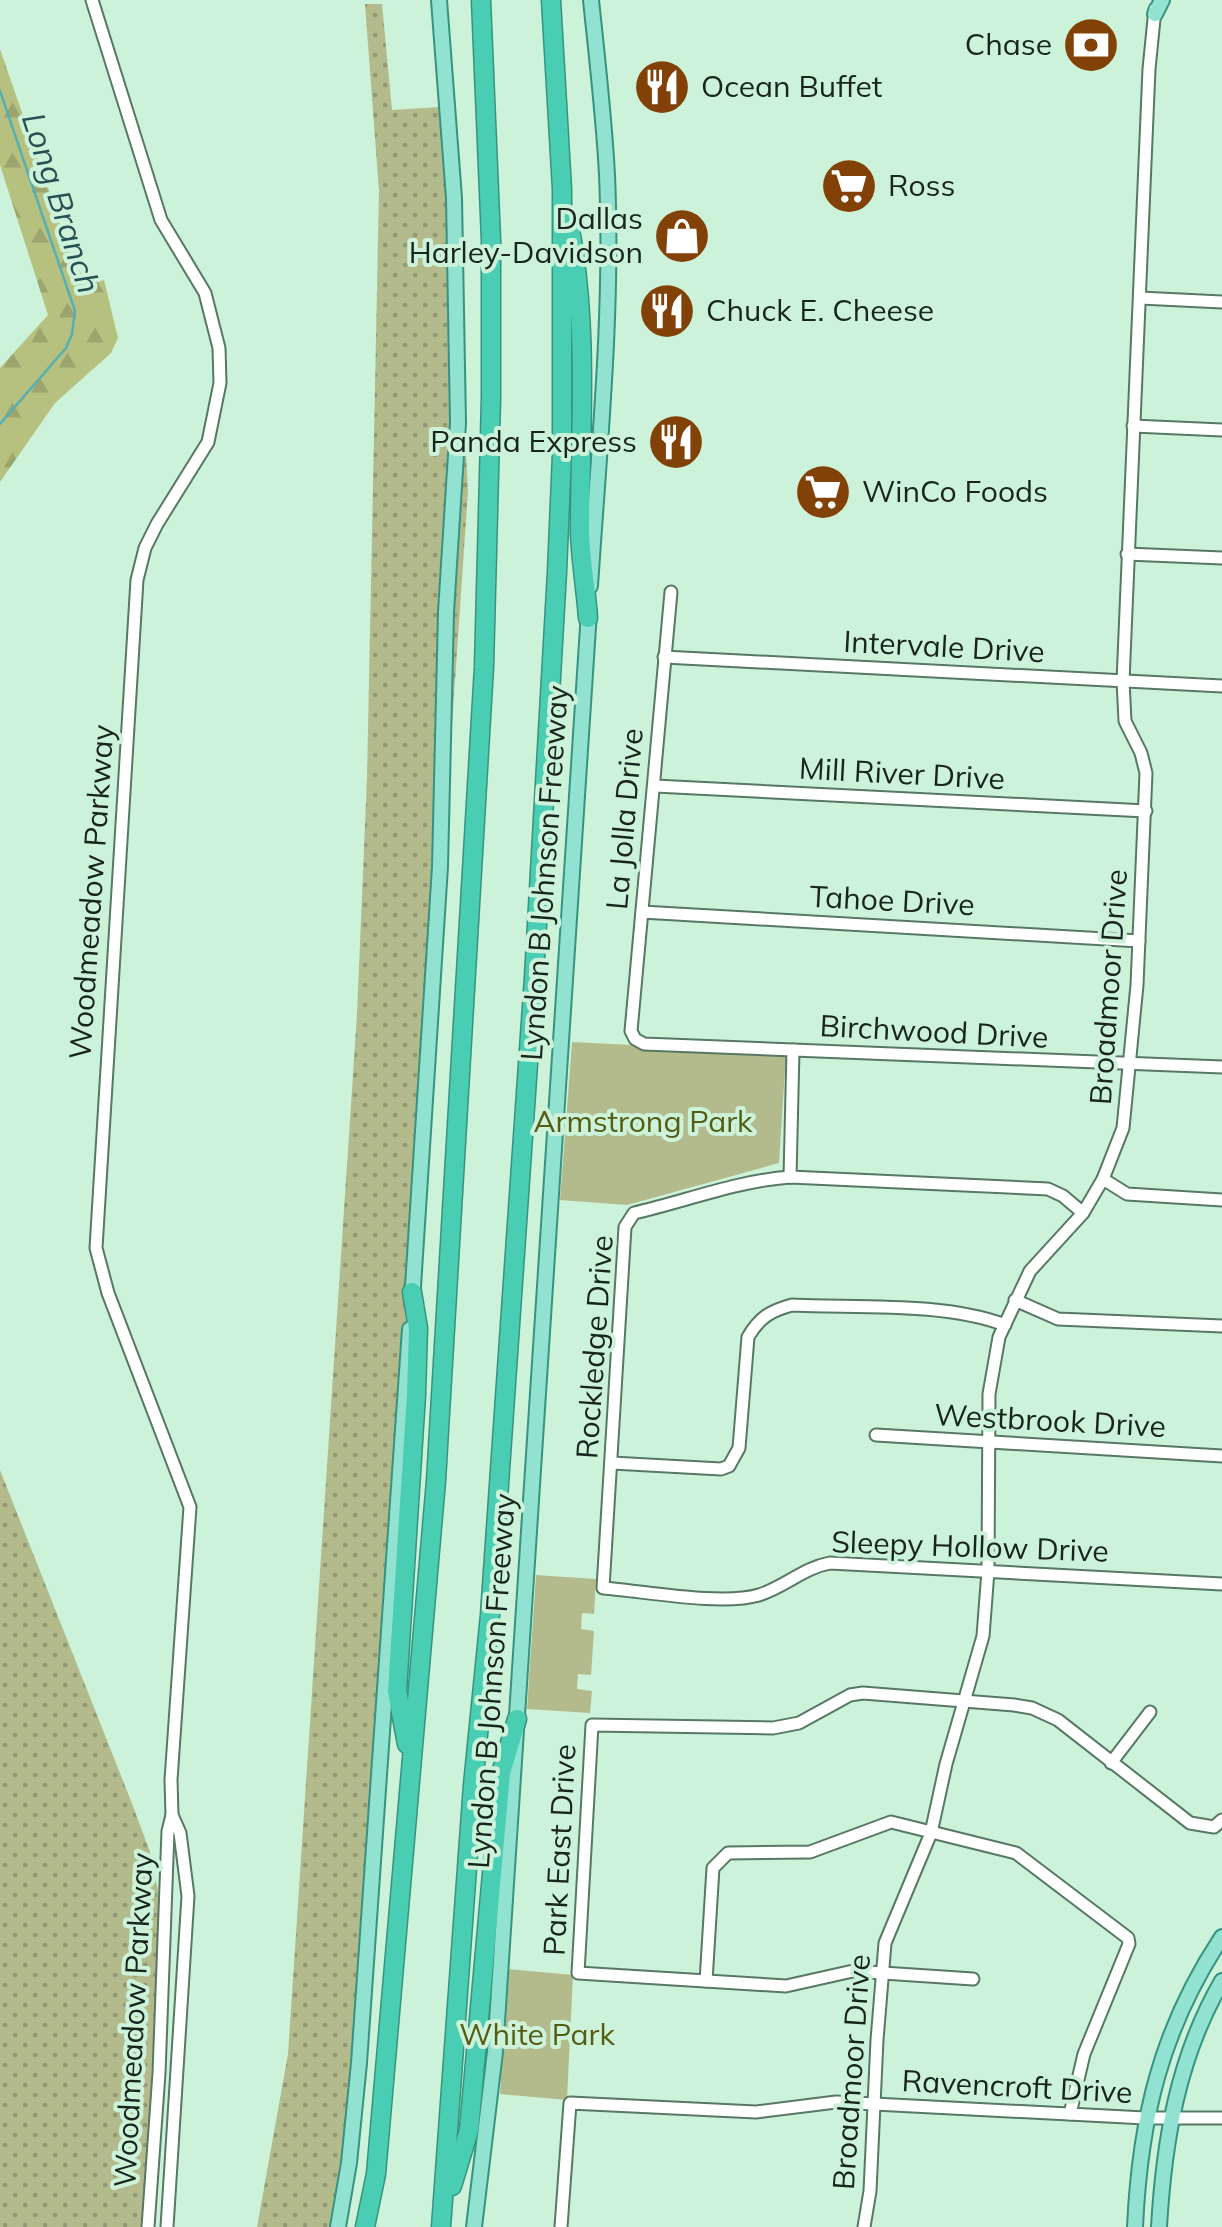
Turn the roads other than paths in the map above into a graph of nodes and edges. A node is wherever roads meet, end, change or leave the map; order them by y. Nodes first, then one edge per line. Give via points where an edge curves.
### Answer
1 (92, 0) edge
2 (439, 0) edge
3 (481, 0) edge
4 (551, 0) edge
5 (594, 0) edge
6 (1158, 5) edge
7 (562, 189) junction
8 (1140, 298) junction
9 (1222, 302) edge
10 (1133, 426) junction
11 (1222, 430) edge
12 (1127, 554) junction
13 (1222, 558) edge
14 (671, 592) dead end
15 (588, 618) junction
16 (664, 657) junction
17 (1123, 681) junction
18 (1222, 686) edge
19 (655, 786) junction
20 (1146, 811) junction
21 (642, 912) junction
22 (1140, 941) junction
23 (644, 1044) joint
24 (792, 1050) junction
25 (1130, 1065) junction
26 (1222, 1067) edge
27 (790, 1178) junction
28 (1103, 1179) junction
29 (1222, 1200) edge
30 (1083, 1212) junction
31 (412, 1292) junction
32 (1015, 1300) junction
33 (1005, 1325) junction
34 (1222, 1326) edge
35 (876, 1435) dead end
36 (989, 1443) junction
37 (1222, 1456) edge
38 (612, 1463) junction
39 (988, 1571) junction
40 (1222, 1584) edge
41 (603, 1588) joint
42 (965, 1700) junction
43 (1150, 1712) dead end
44 (517, 1720) junction
45 (1111, 1762) junction
46 (412, 1769) junction
47 (172, 1815) junction
48 (1222, 1820) edge
49 (932, 1833) junction
50 (1222, 1937) edge
51 (881, 1973) junction
52 (973, 1979) dead end
53 (706, 1981) junction
54 (1222, 1981) edge
55 (876, 2105) junction
56 (1070, 2114) junction
57 (1170, 2117) junction
58 (1145, 2118) junction
59 (1222, 2118) edge
60 (442, 2221) edge
61 (148, 2227) edge
62 (167, 2227) edge
63 (338, 2227) edge
64 (365, 2227) edge
65 (474, 2227) edge
66 (561, 2227) edge
67 (864, 2227) edge
68 (1135, 2227) edge
69 (1159, 2227) edge

1 - 47 street, Woodmeadow Parkway via 161,220 206,293 220,348 208,442 157,524 137,580 96,1248 190,1507
2 - 31 main road via 454,198 458,423 440,868
3 - 46 highway via 491,240 484,667 436,1481
4 - 7 highway, Lyndon B Johnson Freeway
5 - 15 main road, Lyndon B Johnson Freeway via 607,174 606,320
6 - 8 street, Broadmoor Drive via 1149,69
7 - 15 highway via 580,280 580,537
7 - 60 highway, Lyndon B Johnson Freeway via 558,552 534,977
8 - 9 street
8 - 10 street, Broadmoor Drive
10 - 11 street
10 - 12 street, Broadmoor Drive
12 - 13 street
12 - 17 street, Broadmoor Drive
14 - 16 street, La Jolla Drive
15 - 44 main road, Lyndon B Johnson Freeway
16 - 17 street, Intervale Drive
16 - 19 street, La Jolla Drive
17 - 18 street, Intervale Drive
17 - 20 street, Broadmoor Drive via 1125,721 1146,773
19 - 20 street, Mill River Drive
19 - 21 street, La Jolla Drive
20 - 22 street, Broadmoor Drive
21 - 22 street, Tahoe Drive
21 - 23 street, La Jolla Drive via 631,1032
22 - 25 street, Broadmoor Drive
23 - 24 street, Birchwood Drive
24 - 25 street, Birchwood Drive
24 - 27 street
25 - 26 street, Birchwood Drive
25 - 28 street, Broadmoor Drive via 1124,1128
27 - 30 street, Rockledge Drive via 1048,1189
27 - 38 street, Rockledge Drive via 753,1180 634,1213 625,1227
28 - 29 street via 1126,1194
28 - 30 street, Broadmoor Drive
30 - 32 street, Broadmoor Drive via 1030,1271
31 - 46 highway via 416,1394 397,1691
31 - 63 main road via 360,2045
32 - 33 street, Broadmoor Drive
32 - 34 street via 1058,1319
33 - 36 street, Broadmoor Drive via 991,1377
33 - 38 street via 947,1312 792,1305 770,1311 748,1337 739,1448 729,1466
35 - 36 street, Westbrook Drive
36 - 37 street, Westbrook Drive
36 - 39 street, Broadmoor Drive
38 - 41 street, Rockledge Drive
39 - 40 street, Sleepy Hollow Drive
39 - 41 street, Sleepy Hollow Drive via 830,1564 811,1566 760,1594 722,1598
39 - 42 street, Broadmoor Drive via 983,1636
42 - 45 street via 1042,1711
42 - 49 street, Broadmoor Drive
42 - 53 street, Park East Drive via 850,1695 774,1728 592,1725 578,1973
43 - 45 street
44 - 60 highway via 500,1773 469,2130
44 - 65 main road, Lyndon B Johnson Freeway via 495,2052
45 - 48 street via 1190,1823 1214,1828
46 - 64 highway via 376,2174
47 - 61 street, Woodmeadow Parkway
47 - 62 street, Woodmeadow Parkway via 188,1896
49 - 51 street, Broadmoor Drive via 890,1926
49 - 53 street via 890,1822 810,1852 728,1854 713,1868
49 - 56 street via 1016,1852 1128,1938 1084,2054
50 - 58 main road via 1178,2013
51 - 52 street, Park East Drive
51 - 53 street, Park East Drive via 852,1971 786,1986
51 - 55 street, Broadmoor Drive
54 - 57 main road via 1188,2054
55 - 56 street, Ravencroft Drive
55 - 66 street, Ravencroft Drive via 836,2102 756,2112 570,2103
55 - 67 street, Broadmoor Drive
56 - 58 street, Ravencroft Drive
57 - 58 street, Ravencroft Drive
57 - 59 street, Ravencroft Drive
57 - 69 main road
58 - 68 main road

